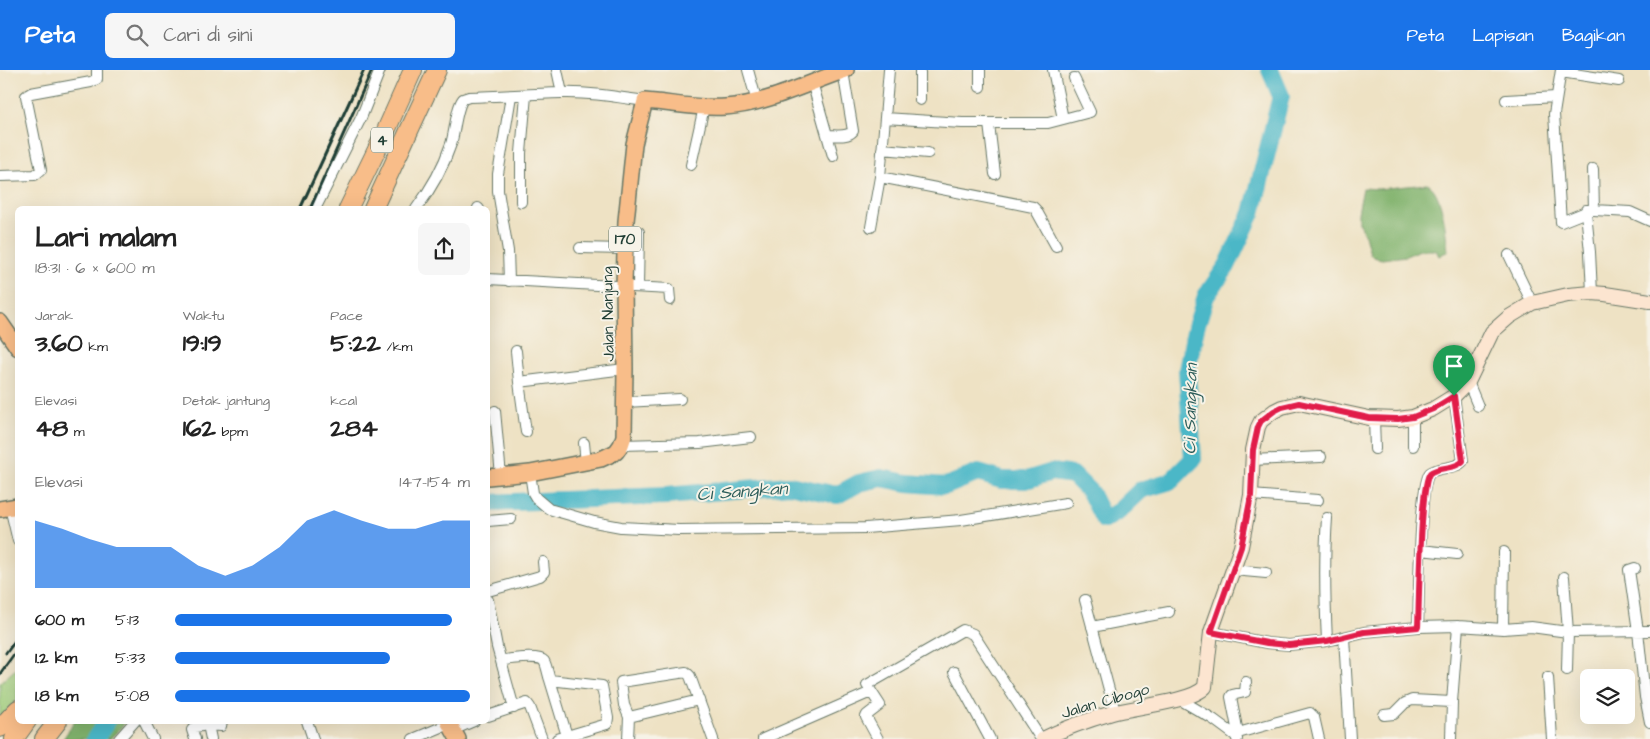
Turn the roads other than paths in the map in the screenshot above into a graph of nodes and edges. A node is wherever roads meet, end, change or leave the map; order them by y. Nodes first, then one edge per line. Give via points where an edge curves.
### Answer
1 (97, 70) edge
2 (380, 70) edge
3 (413, 70) edge
4 (437, 70) edge
5 (557, 70) edge
6 (748, 70) edge
7 (889, 70) edge
8 (920, 70) edge
9 (980, 70) edge
10 (1053, 70) edge
11 (844, 71) edge
12 (1561, 71) edge
13 (1074, 78) dead end
14 (1619, 81) dead end
15 (812, 82) junction
16 (980, 88) dead end
17 (562, 93) junction
18 (511, 96) junction
19 (526, 96) junction
20 (1556, 97) junction
21 (920, 100) dead end
22 (1506, 100) dead end
23 (645, 101) junction
24 (757, 102) junction
25 (704, 107) junction
26 (885, 118) junction
27 (1063, 119) junction
28 (989, 124) junction
29 (828, 135) junction
30 (882, 149) junction
31 (928, 153) dead end
32 (833, 156) dead end
33 (691, 165) dead end
34 (1593, 168) dead end
35 (995, 174) dead end
36 (0, 176) edge
37 (880, 176) junction
38 (521, 202) dead end
39 (317, 206) edge
40 (349, 206) edge
41 (374, 206) edge
42 (418, 206) edge
43 (1588, 214) junction
44 (1650, 221) edge
45 (871, 227) dead end
46 (639, 232) dead end
47 (1056, 246) dead end
48 (580, 248) dead end
49 (624, 249) junction
50 (1509, 255) dead end
51 (490, 279) edge
52 (509, 281) junction
53 (631, 286) junction
54 (1592, 294) junction
55 (670, 300) dead end
56 (1650, 301) edge
57 (1532, 303) junction
58 (8, 329) edge
59 (15, 342) edge
60 (516, 350) dead end
61 (626, 369) junction
62 (519, 382) junction
63 (1468, 382) junction
64 (1454, 396) junction
65 (680, 399) dead end
66 (624, 402) junction
67 (1478, 406) dead end
68 (495, 411) dead end
69 (1413, 417) junction
70 (1374, 418) junction
71 (526, 432) dead end
72 (751, 437) dead end
73 (584, 443) dead end
74 (621, 445) junction
75 (1413, 446) dead end
76 (1375, 449) dead end
77 (1321, 456) dead end
78 (1252, 460) junction
79 (586, 463) junction
80 (530, 473) junction
81 (494, 476) edge
82 (1251, 496) junction
83 (1318, 500) dead end
84 (1066, 503) dead end
85 (9, 507) edge
86 (1327, 518) dead end
87 (511, 519) dead end
88 (490, 521) edge
89 (15, 530) edge
90 (1421, 550) junction
91 (1504, 552) dead end
92 (1457, 554) dead end
93 (543, 562) dead end
94 (1635, 568) dead end
95 (1233, 570) junction
96 (1266, 573) dead end
97 (1564, 577) dead end
98 (490, 590) edge
99 (1085, 600) dead end
100 (490, 609) edge
101 (1169, 612) dead end
102 (1458, 626) junction
103 (1092, 627) junction
104 (1418, 627) junction
105 (1503, 629) junction
106 (1638, 631) junction
107 (1650, 631) edge
108 (1211, 632) junction
109 (1568, 632) junction
110 (1344, 637) junction
111 (1327, 641) junction
112 (501, 661) junction
113 (1568, 670) dead end
114 (954, 672) dead end
115 (1548, 677) dead end
116 (550, 680) junction
117 (621, 682) junction
118 (1246, 682) dead end
119 (602, 686) junction
120 (871, 692) junction
121 (1179, 699) junction
122 (700, 700) junction
123 (1452, 702) junction
124 (514, 708) junction
125 (15, 712) edge
126 (1115, 712) junction
127 (490, 715) edge
128 (1384, 715) dead end
129 (630, 716) junction
130 (1650, 722) edge
131 (25, 724) edge
132 (56, 724) edge
133 (132, 724) edge
134 (146, 724) edge
135 (221, 724) edge
136 (309, 724) edge
137 (466, 724) edge
138 (208, 725) junction
139 (0, 728) edge
140 (452, 729) edge
141 (1237, 736) edge
142 (562, 738) edge
143 (14, 739) edge
144 (44, 739) edge
145 (119, 739) edge
146 (153, 739) edge
147 (195, 739) edge
148 (211, 739) edge
149 (313, 739) edge
150 (413, 739) edge
151 (542, 739) edge
152 (628, 739) edge
153 (714, 739) edge
154 (763, 739) edge
155 (878, 739) edge
156 (990, 739) edge
157 (1042, 739) edge
158 (1319, 739) edge
159 (1350, 739) edge
160 (1451, 739) edge
161 (1552, 739) edge

1 - 36 street via 97,79 91,82 27,95 41,170 35,174
2 - 39 street via 361,118
3 - 40 highway, 4
4 - 41 highway, 4
5 - 17 street
6 - 24 street
7 - 26 street
8 - 21 street
9 - 16 street
10 - 27 street
11 - 15 main road
11 - 29 street via 853,131 849,135
12 - 14 street
12 - 20 street
13 - 27 street via 1090,112
15 - 24 main road
15 - 29 street
17 - 19 street
17 - 23 street
18 - 19 street
18 - 42 street via 469,97 461,101 445,160
18 - 52 street via 498,174
19 - 38 street
20 - 22 street
20 - 43 street via 1554,124 1561,222
23 - 25 main road
23 - 49 main road, Jalan Nanjung / 170 via 628,184
24 - 25 main road via 724,108
25 - 33 street
26 - 28 street
26 - 30 street
27 - 28 street via 1048,124
28 - 35 street
29 - 32 street
30 - 31 street
30 - 37 street
34 - 43 street
37 - 45 street
37 - 47 street via 1033,207
43 - 44 street via 1630,212
43 - 54 street
46 - 53 street
48 - 49 street
49 - 53 main road, Jalan Nanjung / 170
50 - 57 street
51 - 52 street
52 - 53 street
53 - 55 street via 669,289
53 - 61 main road, Jalan Nanjung / 170
54 - 56 street
54 - 57 street
57 - 63 street via 1492,332
58 - 59 main road
60 - 62 street
61 - 62 street
61 - 66 main road, Jalan Nanjung / 170
62 - 71 street
63 - 64 street
63 - 67 street
64 - 69 street
64 - 90 street via 1463,461 1429,475 1422,514
65 - 66 street
66 - 74 main road, Jalan Nanjung / 170
68 - 81 street
69 - 70 street
69 - 75 street
70 - 76 street
70 - 78 street via 1299,403 1282,407 1261,421
72 - 74 street via 700,443
73 - 79 street
74 - 79 main road via 609,456
77 - 78 street
78 - 82 street
79 - 80 main road
80 - 81 main road
80 - 84 street via 533,493 542,505 621,527 679,530 866,528 961,520
82 - 83 street
82 - 95 street
85 - 89 street
86 - 111 street via 1324,584
87 - 88 street
90 - 92 street
90 - 104 street
91 - 105 street
93 - 98 street via 544,572 540,576
94 - 106 street via 1629,570
95 - 96 street
95 - 108 street
97 - 109 street
99 - 103 street
100 - 112 street
101 - 103 street
102 - 104 street
102 - 105 street
102 - 123 street
103 - 126 street
104 - 110 street
105 - 109 street via 1531,627
106 - 107 street
106 - 109 street
106 - 130 street
108 - 111 street via 1289,645
108 - 121 street, Jalan Cibogo via 1205,687
109 - 113 street
110 - 111 street
110 - 159 street
112 - 116 street via 541,659
112 - 124 street
114 - 156 street
115 - 161 street
116 - 119 street
116 - 142 street
117 - 119 street
117 - 122 street via 686,672
117 - 129 street via 624,705
118 - 141 street via 1245,692 1231,698
119 - 142 street via 608,722
120 - 154 street
120 - 155 street via 880,706 866,717
120 - 157 street via 868,684 963,630 968,631
121 - 126 street, Jalan Cibogo
121 - 141 street
122 - 129 street
122 - 153 street
123 - 128 street via 1412,700 1394,714
123 - 160 street
124 - 127 street
124 - 151 street via 529,705
125 - 139 highway
126 - 157 street, Jalan Cibogo
129 - 152 street
131 - 143 highway
132 - 144 highway
133 - 145 street
134 - 146 street
135 - 138 street
136 - 149 street
137 - 140 street
138 - 147 street via 193,729
138 - 148 street
140 - 150 street
141 - 158 street via 1310,714 1314,717

